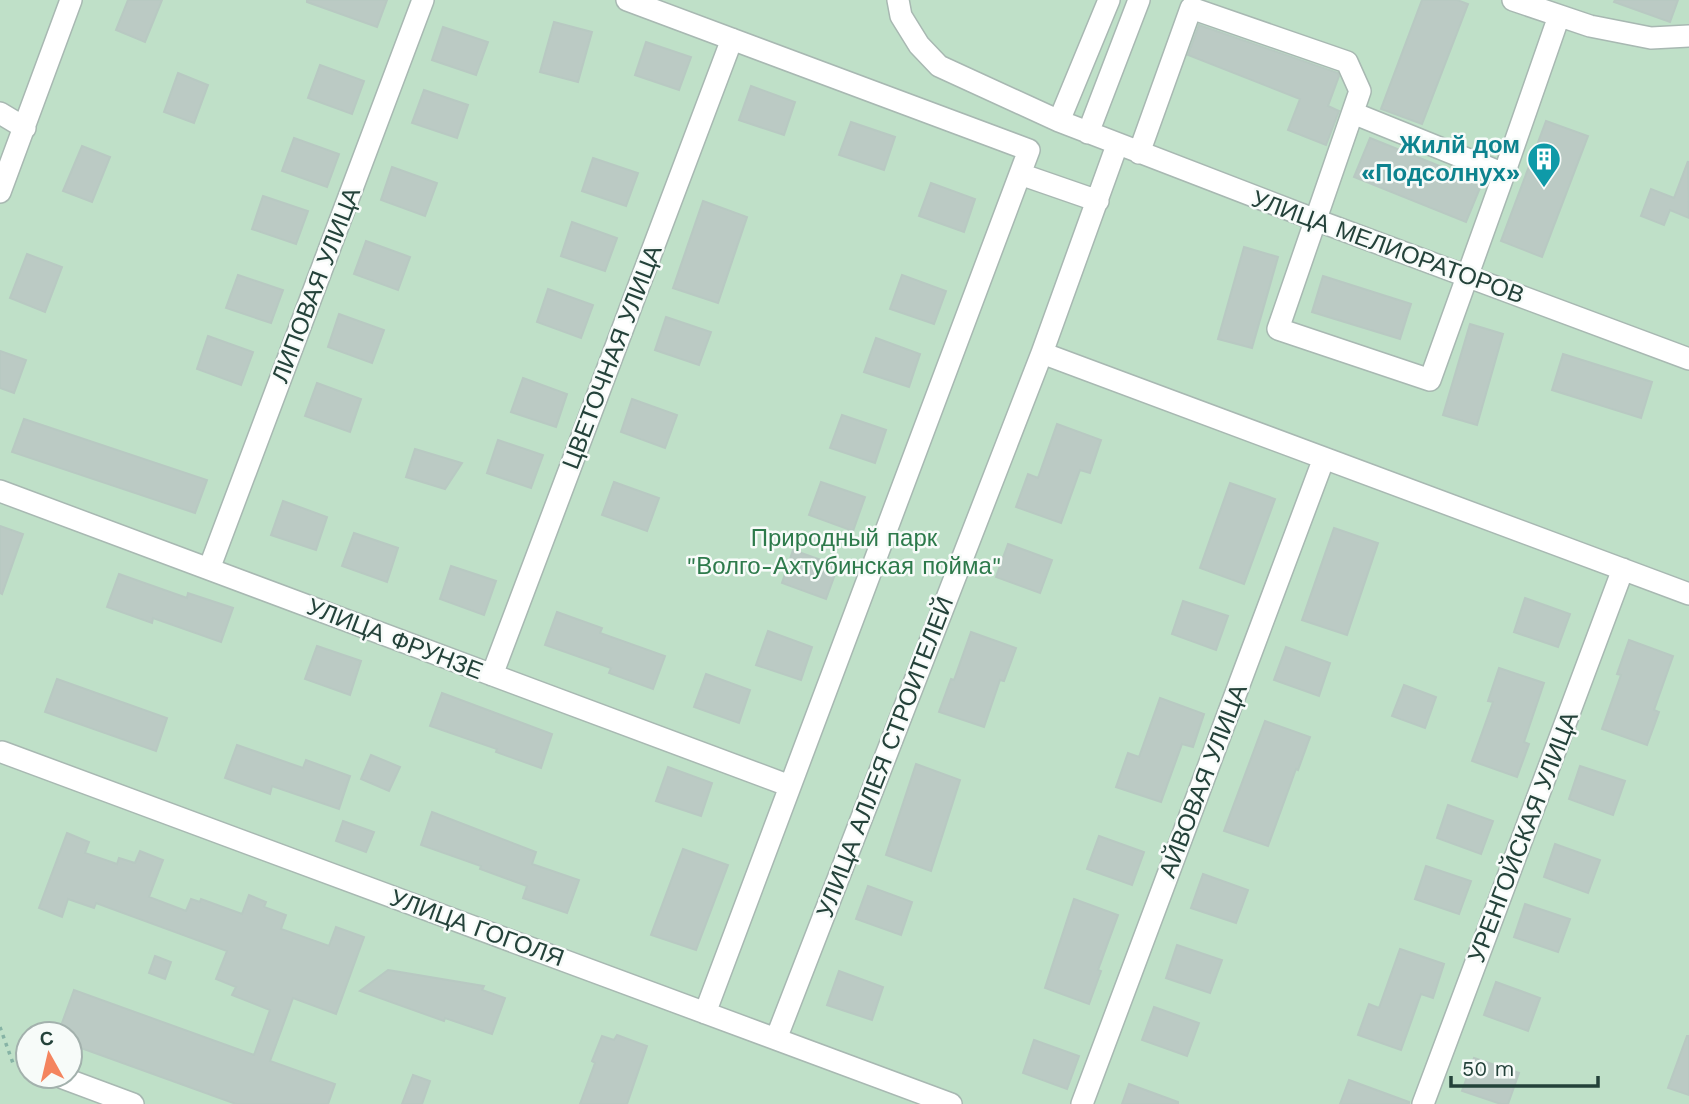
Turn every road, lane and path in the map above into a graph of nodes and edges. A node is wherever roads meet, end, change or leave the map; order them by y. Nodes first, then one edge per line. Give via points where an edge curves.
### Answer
1 (71, 0) edge
2 (423, 0) edge
3 (627, 0) edge
4 (898, 0) edge
5 (1109, 0) edge
6 (1139, 0) edge
7 (1513, 0) edge
8 (1559, 16) junction
9 (1689, 36) edge
10 (732, 39) junction
11 (0, 113) edge
12 (1353, 113) junction
13 (1059, 121) junction
14 (25, 128) junction
15 (1088, 132) junction
16 (1117, 145) junction
17 (1139, 153) junction
18 (1020, 174) junction
19 (1504, 174) junction
20 (0, 192) edge
21 (1098, 201) junction
22 (1316, 220) junction
23 (1468, 277) junction
24 (1042, 353) junction
25 (1689, 359) edge
26 (1324, 458) junction
27 (0, 491) edge
28 (209, 569) junction
29 (1623, 569) junction
30 (1689, 594) edge
31 (492, 675) junction
32 (2, 752) dead end
33 (790, 786) junction
34 (705, 1013) junction
35 (0, 1027) edge
36 (776, 1039) junction
37 (13, 1066) dead end
38 (84, 1086) edge
39 (133, 1104) edge
40 (951, 1104) edge
41 (1083, 1104) edge
42 (1423, 1104) edge

1 - 14 street
2 - 28 street, ЛИПОВАЯ УЛИЦА
3 - 10 street
4 - 13 street, УЛИЦА МЕЛИОРАТОРОВ via 901,16 919,45 939,66
5 - 13 street
6 - 15 street
7 - 8 street
8 - 9 street via 1651,37
8 - 19 street
10 - 18 street via 1029,150
10 - 31 street, ЦВЕТОЧНАЯ УЛИЦА
11 - 14 street
12 - 17 street via 1360,91 1347,62 1191,8
12 - 19 street
12 - 22 street
13 - 15 street, УЛИЦА МЕЛИОРАТОРОВ
14 - 20 street
15 - 16 street, УЛИЦА МЕЛИОРАТОРОВ
16 - 17 street, УЛИЦА МЕЛИОРАТОРОВ
16 - 21 street, УЛИЦА АЛЛЕЯ СТРОИТЕЛЕЙ
17 - 22 street, УЛИЦА МЕЛИОРАТОРОВ
18 - 21 street
18 - 33 street
19 - 23 street
21 - 24 street, УЛИЦА АЛЛЕЯ СТРОИТЕЛЕЙ
22 - 23 street, УЛИЦА МЕЛИОРАТОРОВ
22 - 23 street via 1278,329 1430,380
23 - 25 street, УЛИЦА МЕЛИОРАТОРОВ
24 - 26 street
24 - 36 street, УЛИЦА АЛЛЕЯ СТРОИТЕЛЕЙ
26 - 29 street
26 - 41 street, АЙВОВАЯ УЛИЦА
27 - 28 street, УЛИЦА ФРУНЗЕ
28 - 31 street, УЛИЦА ФРУНЗЕ
29 - 30 street
29 - 42 street, УРЕНГОЙСКАЯ УЛИЦА
31 - 33 street, УЛИЦА ФРУНЗЕ
32 - 34 street, УЛИЦА ГОГОЛЯ
33 - 34 street
34 - 36 street, УЛИЦА ГОГОЛЯ
35 - 37 path
36 - 40 street, УЛИЦА ГОГОЛЯ
38 - 39 street

